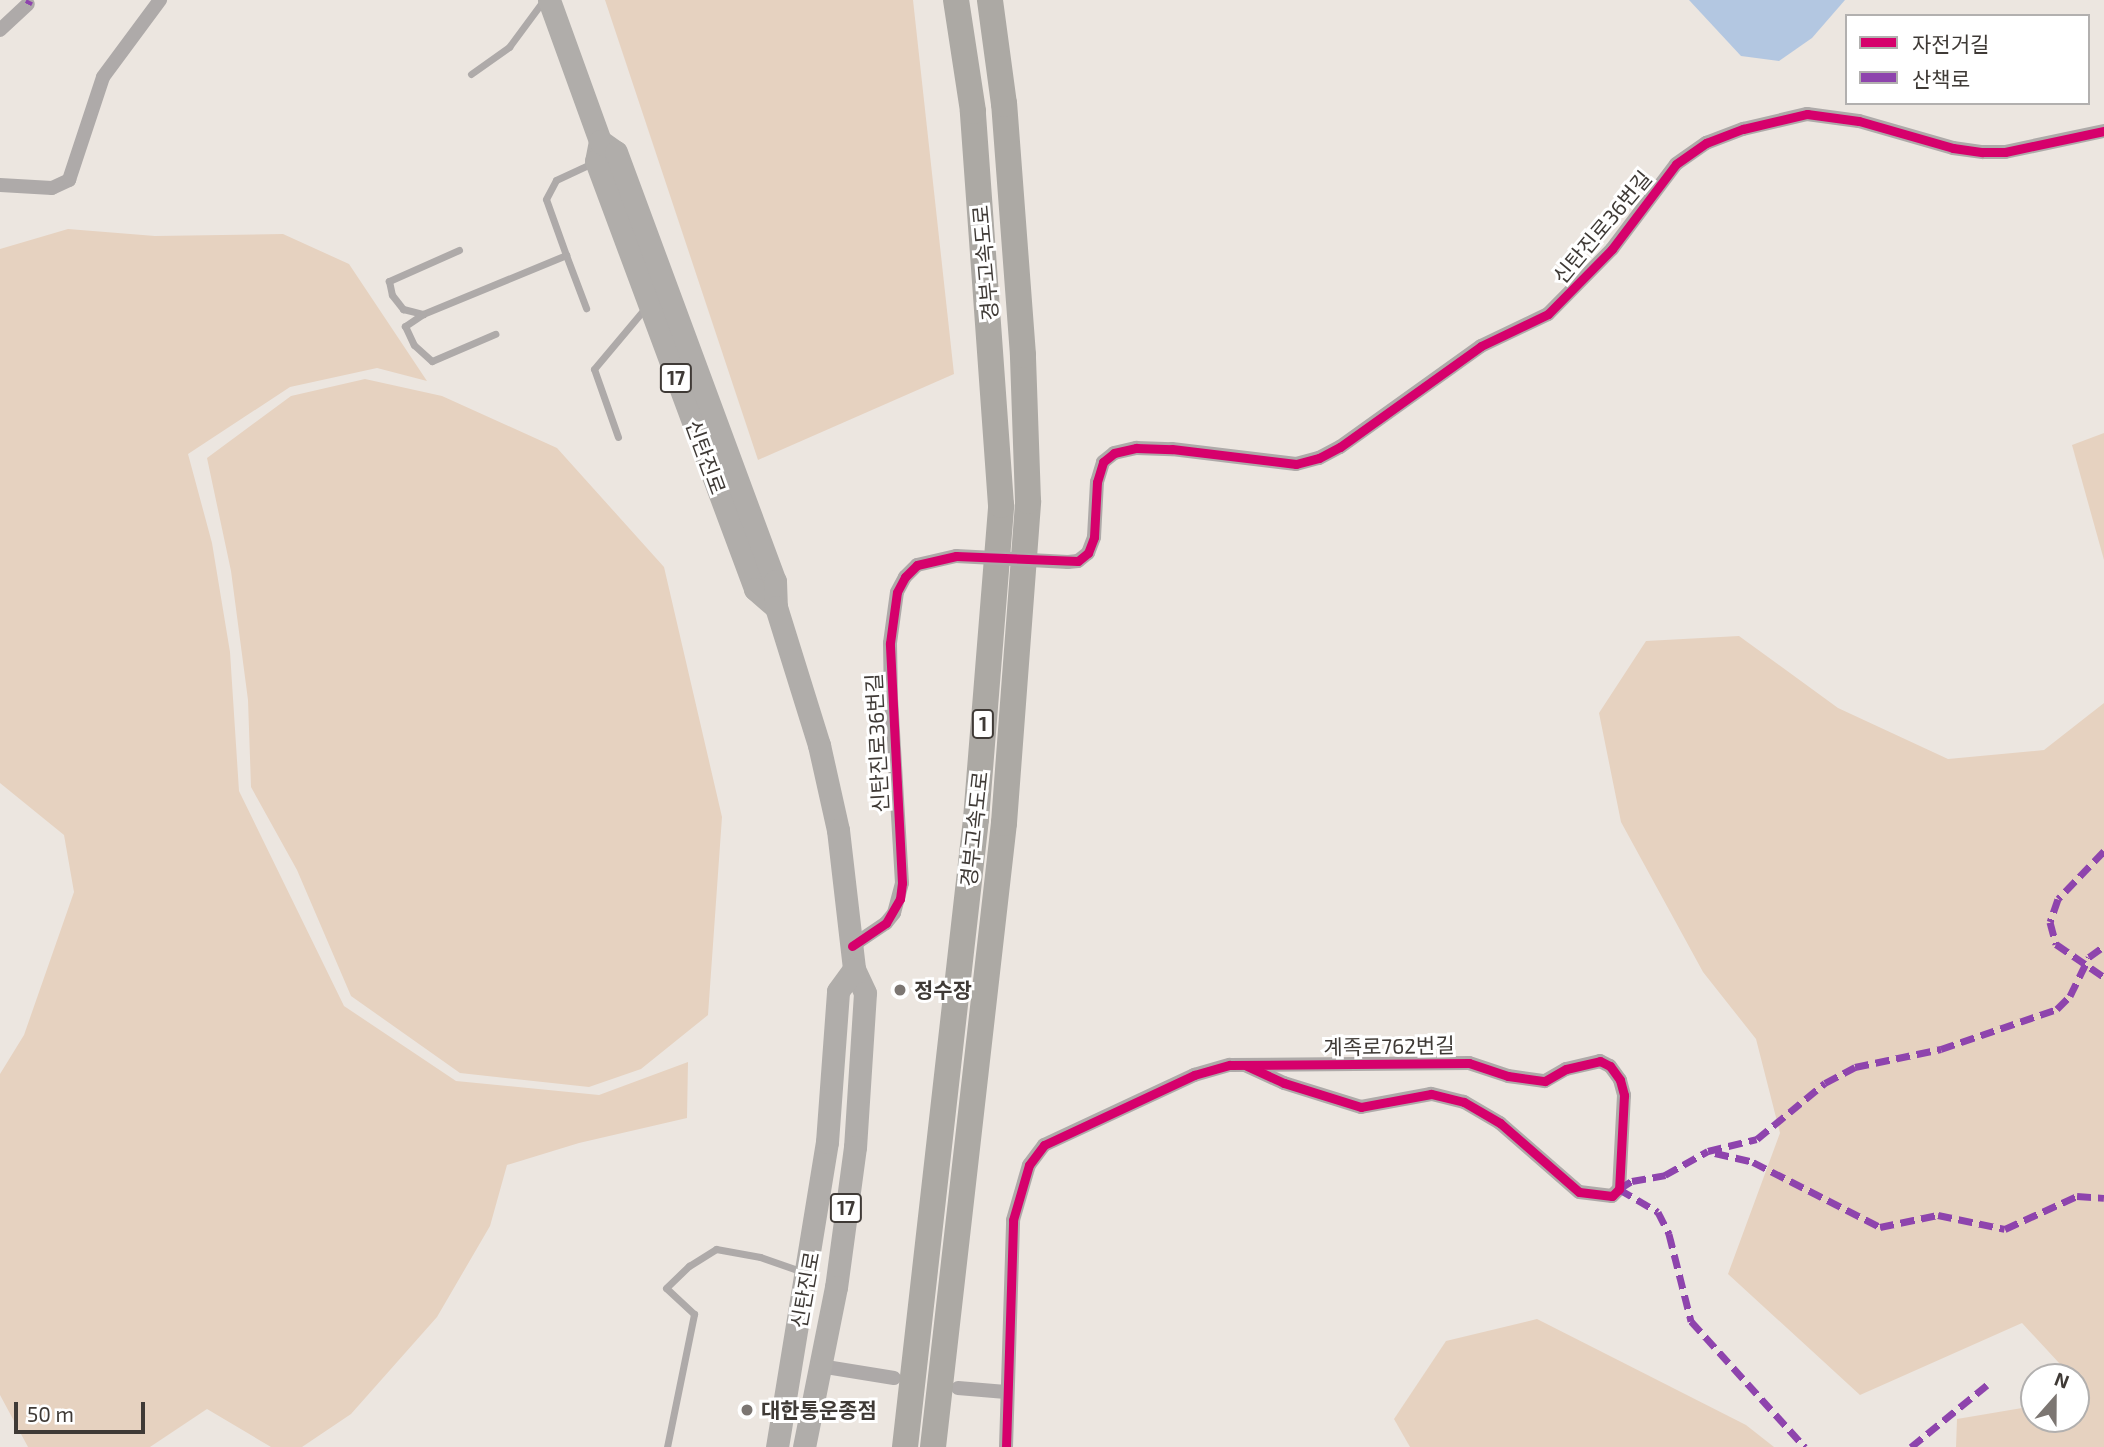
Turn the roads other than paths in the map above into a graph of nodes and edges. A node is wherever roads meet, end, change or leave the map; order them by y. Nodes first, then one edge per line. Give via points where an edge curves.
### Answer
1 (160, 0) edge
2 (546, 0) edge
3 (956, 0) edge
4 (990, 0) edge
5 (28, 4) dead end
6 (0, 30) edge
7 (471, 74) dead end
8 (2104, 131) edge
9 (598, 151) junction
10 (0, 185) edge
11 (459, 250) dead end
12 (566, 255) junction
13 (649, 304) junction
14 (586, 308) dead end
15 (423, 314) junction
16 (495, 334) dead end
17 (618, 437) dead end
18 (776, 607) junction
19 (852, 946) junction
20 (854, 969) junction
21 (1247, 1066) junction
22 (808, 1273) junction
23 (820, 1366) junction
24 (894, 1378) dead end
25 (958, 1388) dead end
26 (1006, 1392) junction
27 (667, 1447) edge
28 (777, 1447) edge
29 (804, 1447) edge
30 (905, 1447) edge
31 (933, 1447) edge
32 (1006, 1447) edge

1 - 10 street via 103,77 69,180 52,188
2 - 7 lane via 509,47
2 - 9 main road, 신탄진로 / 17
3 - 30 highway, 경부고속도로 / 1 via 973,111 1001,505 976,819
4 - 31 highway, 경부고속도로 / 1 via 1004,104 1023,355 1028,501 1004,823
5 - 6 street
8 - 19 street, 신탄진로36번길, bridge via 2005,152 1983,152 1860,121 1807,114 1743,129 1706,143 1676,164 1612,249 1548,314 1481,346 1320,458 1296,464 1172,449 1136,448 1115,453 1104,462 1097,482 1094,537 1088,553 1078,561 956,556 917,565 897,592 891,621 902,883 894,913
9 - 12 lane via 556,180 546,199
9 - 13 main road, 신탄진로 / 17
9 - 18 main road, 신탄진로 / 17 via 616,152 775,581
11 - 15 lane via 389,281 392,295 403,309
12 - 14 lane
12 - 15 lane
13 - 17 lane via 594,369
13 - 18 main road, 신탄진로 / 17 via 755,589
15 - 16 lane via 405,326 414,345 432,360
18 - 19 main road, 신탄진로 / 17 via 819,745 838,830
19 - 20 main road, 신탄진로 / 17
20 - 22 main road, 신탄진로 / 17 via 838,992 827,1142
20 - 23 main road, 신탄진로 / 17 via 865,993 855,1147
21 - 21 street, 계족로762번길 via 1361,1107 1431,1094 1464,1102 1500,1123 1579,1192 1612,1196 1619,1189 1624,1095 1620,1080 1600,1061 1566,1069 1545,1081 1508,1076 1469,1063
21 - 26 street, 계족로762번길 via 1230,1065 1194,1075 1044,1145 1029,1165 1013,1220
22 - 27 lane via 716,1249 666,1288 694,1314
22 - 28 main road, 신탄진로 / 17
23 - 24 street
23 - 29 main road, 신탄진로 / 17
25 - 26 street
26 - 32 street, 계족로762번길

